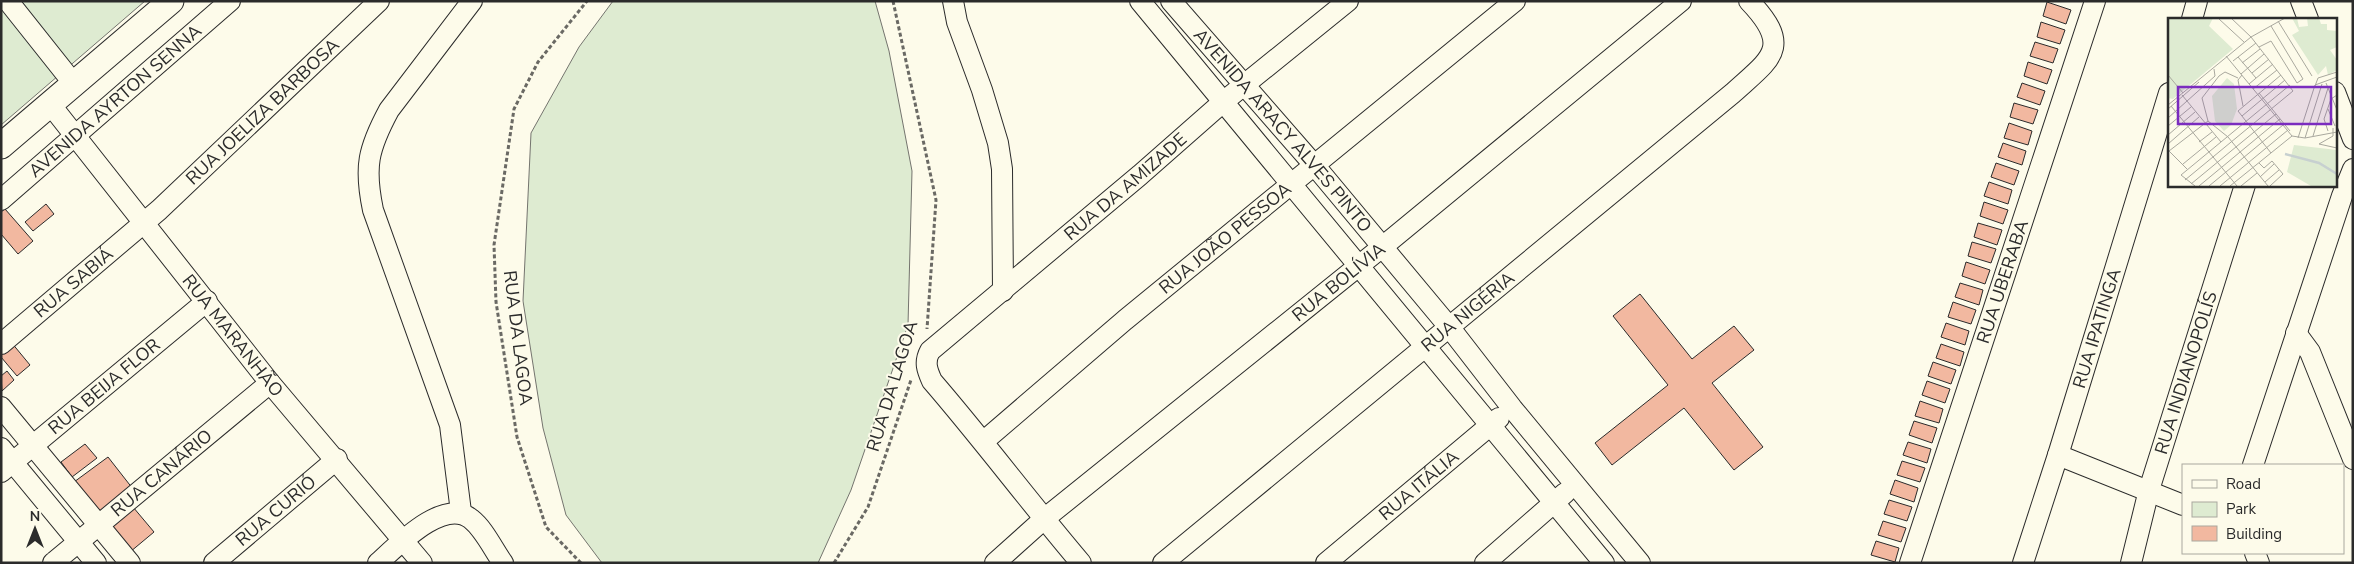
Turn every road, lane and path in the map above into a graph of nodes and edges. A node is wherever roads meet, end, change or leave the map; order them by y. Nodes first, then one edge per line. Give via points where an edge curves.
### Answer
1 (8, 1) edge
2 (171, 1) edge
3 (230, 1) edge
4 (379, 1) edge
5 (472, 1) edge
6 (587, 1) edge
7 (893, 1) edge
8 (953, 1) edge
9 (1140, 1) edge
10 (1348, 1) edge
11 (1515, 1) edge
12 (1681, 1) edge
13 (1749, 1) edge
14 (2095, 1) edge
15 (2197, 1) edge
16 (1177, 3) edge
17 (2192, 18) edge
18 (1157, 22) junction
19 (74, 84) junction
20 (1244, 84) junction
21 (2336, 95) edge
22 (2168, 96) edge
23 (1222, 102) junction
24 (50, 104) junction
25 (77, 135) junction
26 (2353, 139) edge
27 (1, 146) edge
28 (1315, 166) junction
29 (2353, 169) edge
30 (1291, 185) junction
31 (2245, 186) edge
32 (1, 200) edge
33 (145, 222) junction
34 (1381, 248) junction
35 (1359, 264) junction
36 (1003, 291) junction
37 (207, 301) junction
38 (1450, 328) junction
39 (2296, 334) junction
40 (925, 336) dead end
41 (1, 344) edge
42 (1427, 347) junction
43 (914, 372) dead end
44 (270, 383) junction
45 (1, 407) edge
46 (1512, 408) junction
47 (1490, 426) junction
48 (984, 441) junction
49 (33, 445) junction
50 (2058, 455) junction
51 (337, 459) junction
52 (2353, 459) edge
53 (5, 461) edge
54 (2253, 464) edge
55 (1576, 484) junction
56 (2148, 490) junction
57 (1554, 502) junction
58 (2182, 505) edge
59 (461, 512) junction
60 (1044, 519) junction
61 (98, 525) junction
62 (404, 540) junction
63 (78, 542) junction
64 (53, 563) edge
65 (96, 563) edge
66 (130, 563) edge
67 (214, 563) edge
68 (378, 563) edge
69 (422, 563) edge
70 (503, 563) edge
71 (581, 563) edge
72 (834, 563) edge
73 (995, 563) edge
74 (1081, 563) edge
75 (1163, 563) edge
76 (1326, 563) edge
77 (1485, 563) edge
78 (1604, 563) edge
79 (1640, 563) edge
80 (1910, 563) edge
81 (2022, 563) edge
82 (2131, 563) edge

1 - 19 street
2 - 19 main road
3 - 25 street, AVENIDA AYRTON SENNA
4 - 33 street, RUA JOELIZA BARBOSA
5 - 59 street via 389,110 369,156 367,180 373,210 450,425
6 - 71 path, RUA DA LAGOA via 538,62 514,109 494,245 496,302 517,437 546,527
7 - 40 path, RUA DA LAGOA via 936,200
8 - 36 street via 998,143 1002,169
9 - 18 street, AVENIDA ARACY ALVES PINTO
10 - 20 street, RUA DA AMIZADE
11 - 28 street, RUA JOÃO PESSOA
12 - 34 street, RUA BOLÍVIA
13 - 38 street, RUA NIGÉRIA via 1773,36 1770,58
14 - 80 street, RUA UBERABA
15 - 17 street
16 - 18 street
16 - 20 street, AVENIDA ARACY ALVES PINTO
18 - 23 street, AVENIDA ARACY ALVES PINTO
19 - 24 main road
20 - 23 street, RUA DA AMIZADE
20 - 28 street, AVENIDA ARACY ALVES PINTO
21 - 26 street
22 - 50 street, RUA IPATINGA
23 - 30 street, AVENIDA ARACY ALVES PINTO
23 - 36 street, RUA DA AMIZADE
24 - 25 street, RUA MARANHÃO
24 - 27 main road
25 - 32 street, AVENIDA AYRTON SENNA
25 - 33 street, RUA MARANHÃO
28 - 30 street, RUA JOÃO PESSOA
28 - 34 street, AVENIDA ARACY ALVES PINTO
29 - 39 street
30 - 35 street, AVENIDA ARACY ALVES PINTO
30 - 48 street, RUA JOÃO PESSOA via 1125,320
31 - 56 street, RUA INDIANOPOLÍS
33 - 37 street, RUA MARANHÃO
33 - 41 street, RUA SABIÁ
34 - 35 street, RUA BOLÍVIA
34 - 38 street, AVENIDA ARACY ALVES PINTO
35 - 42 street, AVENIDA ARACY ALVES PINTO
35 - 60 street, RUA BOLÍVIA
36 - 48 street, RUA DA AMIZADE via 930,351 926,359 932,381
37 - 44 street, RUA MARANHÃO
37 - 49 street, RUA BEIJA FLOR
38 - 42 street, RUA NIGÉRIA
38 - 46 street, AVENIDA ARACY ALVES PINTO
39 - 52 street via 2310,352
39 - 54 street
42 - 47 street, AVENIDA ARACY ALVES PINTO
42 - 75 street, RUA NIGÉRIA
43 - 72 path, RUA DA LAGOA via 868,507
44 - 51 street, RUA MARANHÃO
44 - 61 street, RUA CANÁRIO
45 - 49 street
46 - 47 street, RUA ITÁLIA
46 - 55 street, AVENIDA ARACY ALVES PINTO
47 - 57 street, AVENIDA ARACY ALVES PINTO
47 - 76 street, RUA ITÁLIA
48 - 60 street
49 - 53 street, RUA BEIJA FLOR
49 - 61 street
50 - 56 street
50 - 81 street, RUA IPATINGA
51 - 62 street, RUA MARANHÃO
51 - 67 street, RUA CURIÓ
53 - 63 street
55 - 57 street
55 - 79 street, AVENIDA ARACY ALVES PINTO
56 - 58 street
56 - 82 street, RUA INDIANOPOLÍS
57 - 77 street
57 - 78 street, AVENIDA ARACY ALVES PINTO
59 - 62 street via 444,513
59 - 70 street via 473,520
60 - 73 street, RUA BOLÍVIA
60 - 74 street
61 - 63 street, RUA CANÁRIO
61 - 66 street
62 - 68 street
62 - 69 street, RUA MARANHÃO
63 - 64 street, RUA CANÁRIO
63 - 65 street

